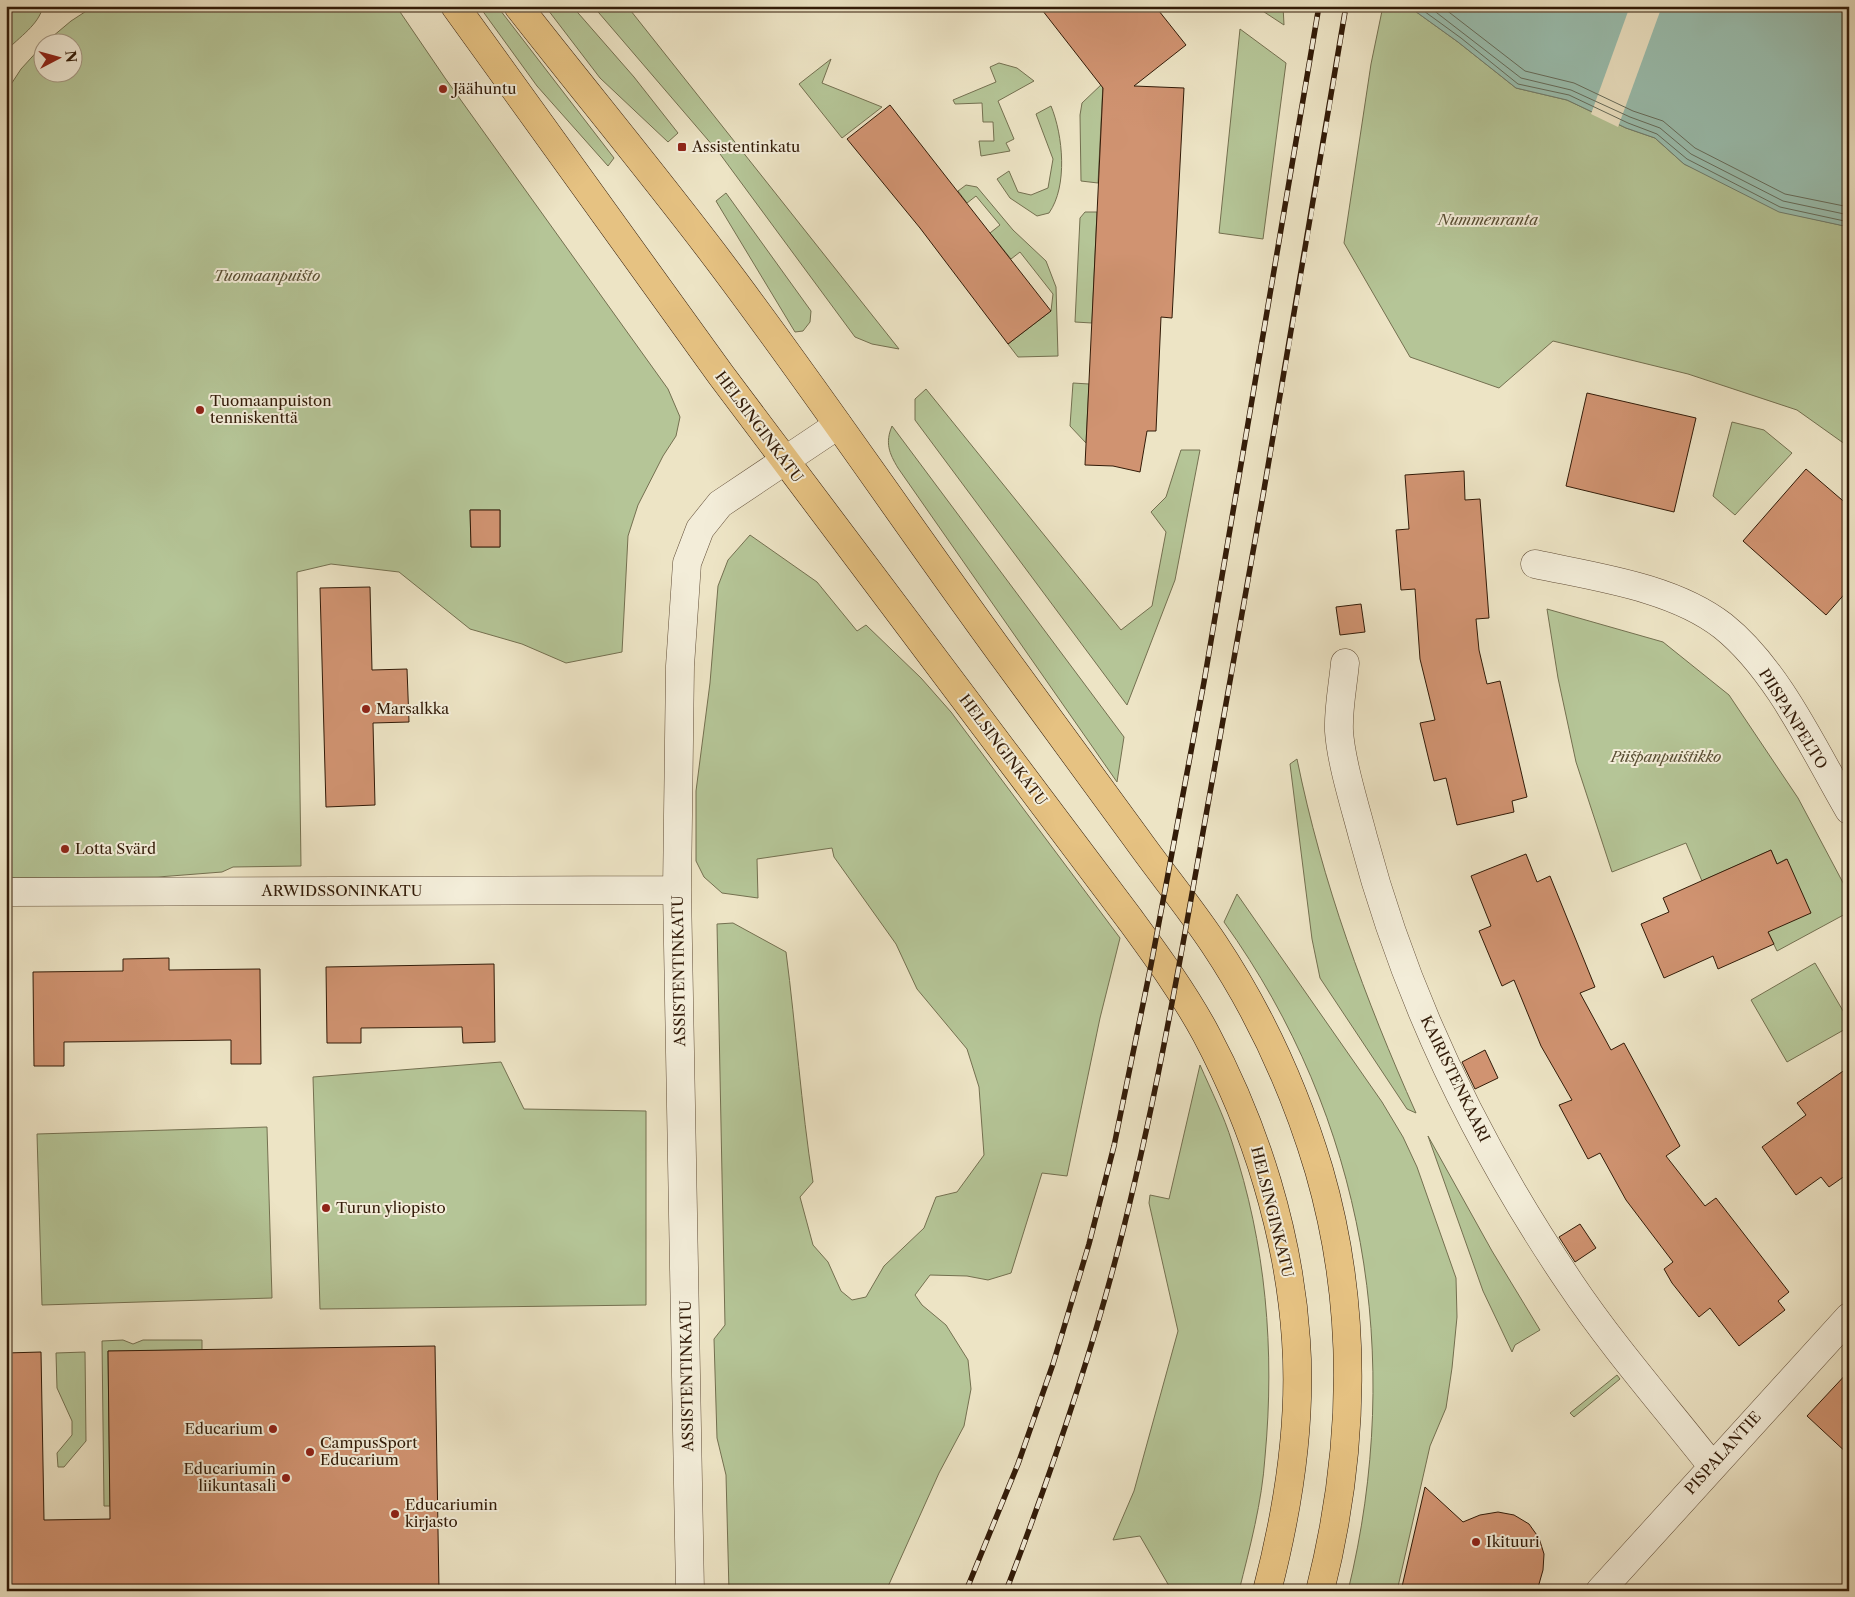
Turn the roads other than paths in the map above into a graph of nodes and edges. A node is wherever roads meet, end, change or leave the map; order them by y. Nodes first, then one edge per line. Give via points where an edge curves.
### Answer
1 (455, 6) edge
2 (518, 6) edge
3 (838, 425) junction
4 (784, 460) junction
5 (1534, 564) dead end
6 (1345, 663) dead end
7 (1849, 810) edge
8 (677, 890) junction
9 (6, 892) edge
10 (1849, 1317) edge
11 (1712, 1466) junction
12 (690, 1591) edge
13 (1267, 1591) edge
14 (1320, 1591) edge
15 (1600, 1591) edge

1 - 4 main road, HELSINGINKATU
2 - 3 main road via 713,252
3 - 4 street, ASSISTENTINKATU
3 - 14 main road via 1216,948 1260,1021 1287,1080 1319,1172 1332,1225 1347,1328 1349,1391 1345,1462 1330,1554
4 - 8 street, ASSISTENTINKATU via 720,504 700,529 687,563 680,666
4 - 13 main road, HELSINGINKATU via 1129,918 1186,1000 1232,1087 1257,1147 1269,1189 1290,1288 1296,1340 1293,1454 1281,1538
5 - 7 street, PIISPANPELTO via 1633,585 1678,601 1723,626 1741,642 1782,696
6 - 11 street, KAIRISTENKAARI via 1340,732 1353,800 1383,907 1426,1022 1466,1110 1539,1235 1606,1334
8 - 9 street, ARWIDSSONINKATU
8 - 12 street, ASSISTENTINKATU
10 - 11 street, PISPALANTIE
11 - 15 street, PISPALANTIE

